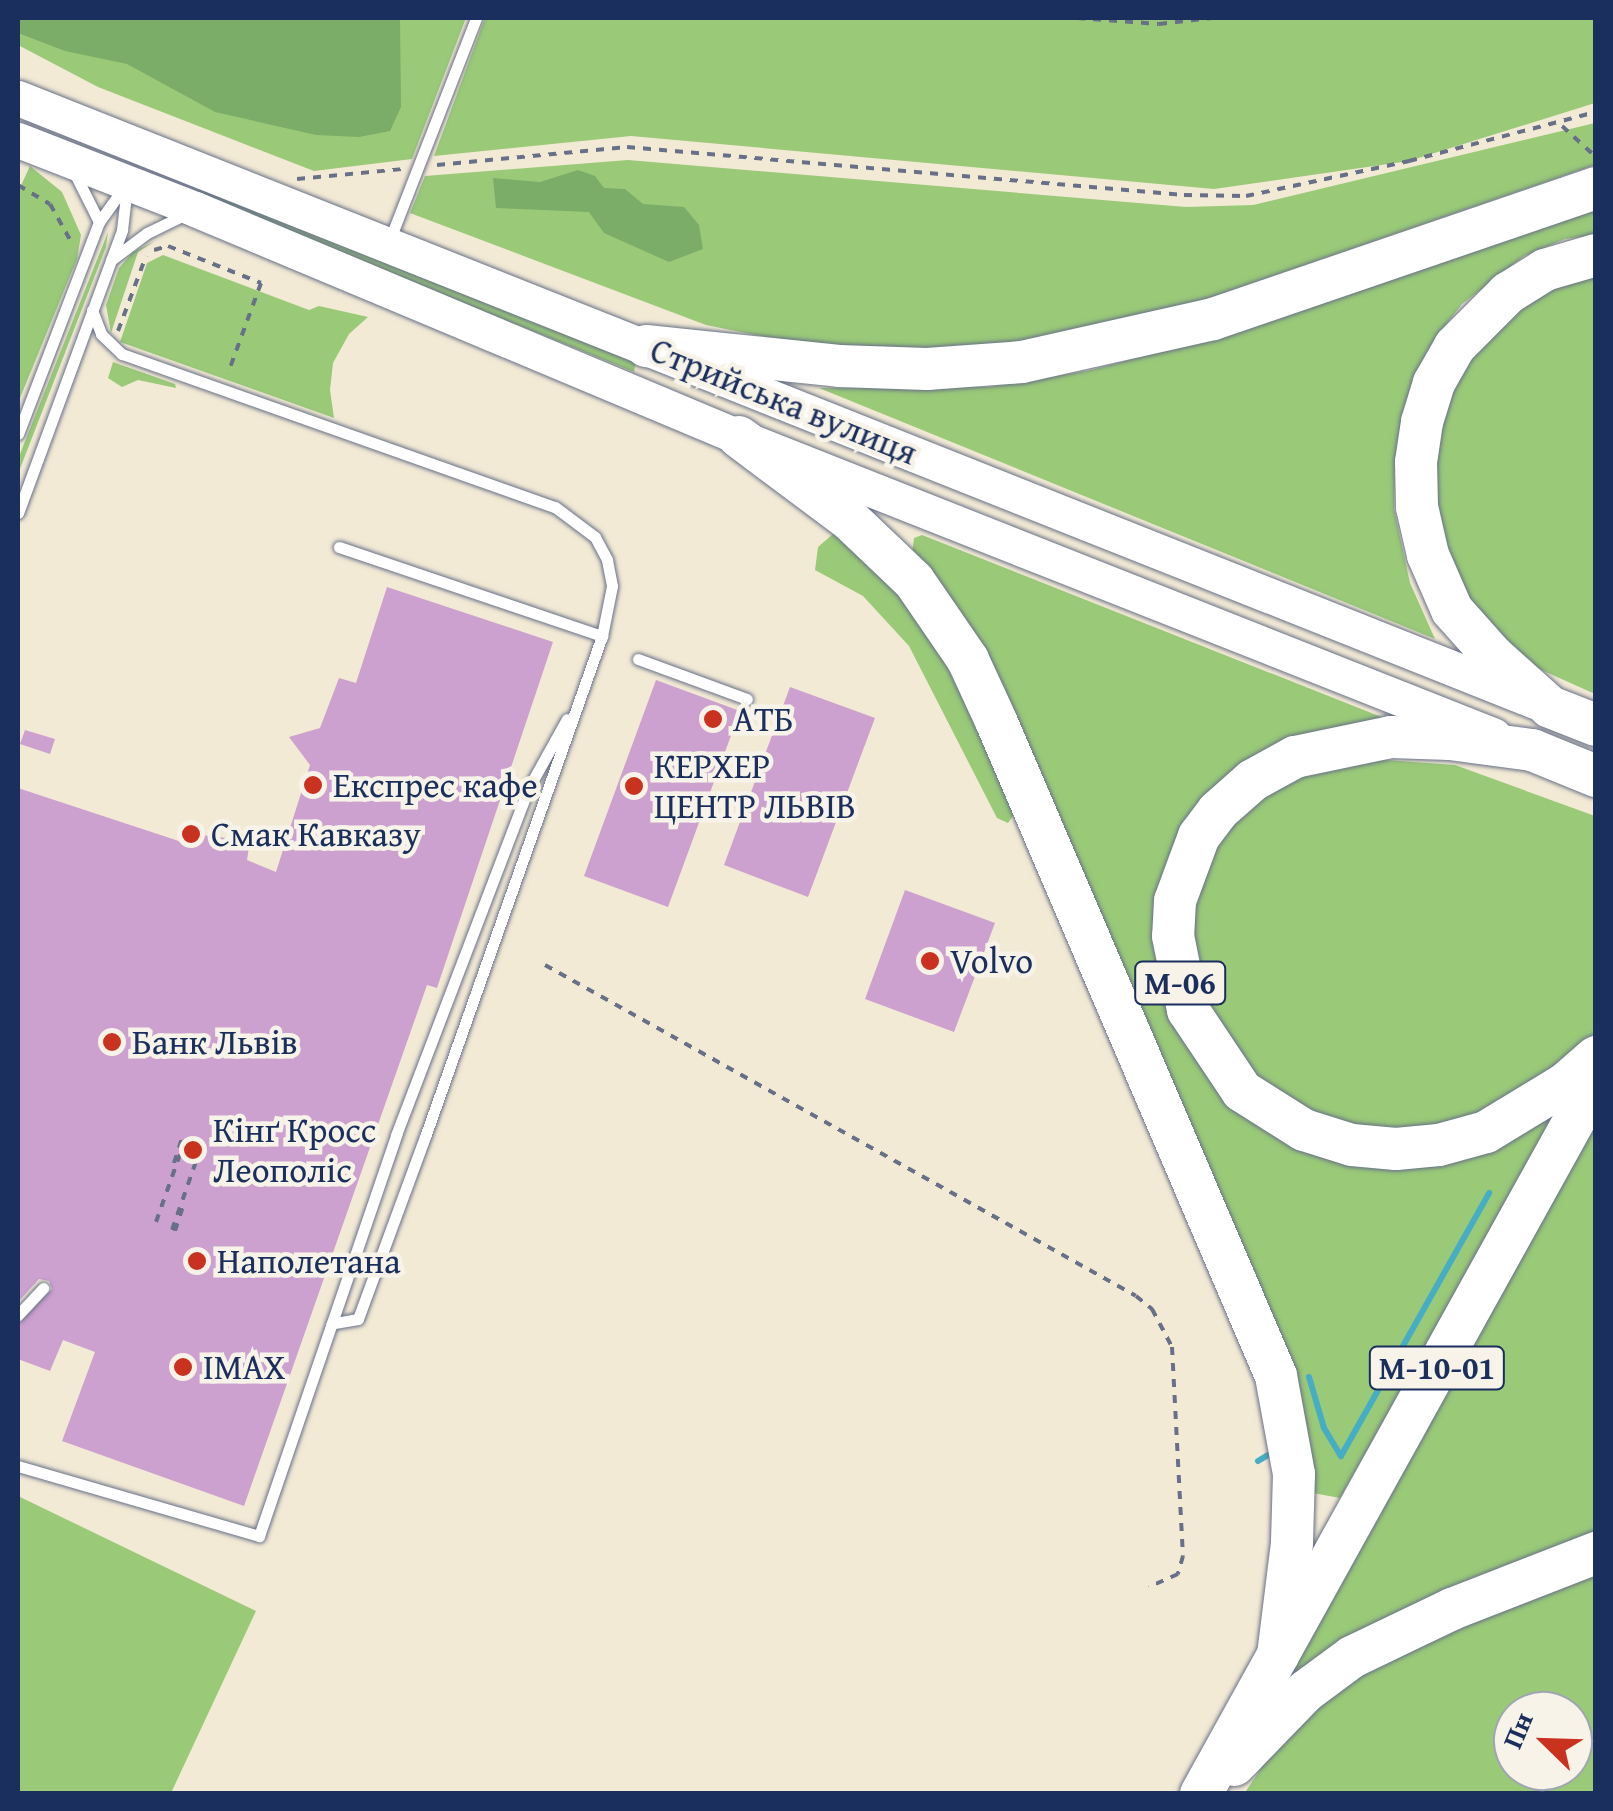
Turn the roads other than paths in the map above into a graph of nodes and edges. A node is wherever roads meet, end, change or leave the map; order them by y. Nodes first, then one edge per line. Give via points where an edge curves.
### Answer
1 (476, 18) edge
2 (18, 98) edge
3 (18, 140) edge
4 (143, 147) junction
5 (67, 160) junction
6 (128, 183) junction
7 (1596, 188) edge
8 (196, 208) junction
9 (98, 222) junction
10 (386, 248) junction
11 (1596, 255) edge
12 (111, 260) junction
13 (92, 310) junction
14 (646, 346) junction
15 (18, 434) edge
16 (739, 437) junction
17 (18, 513) edge
18 (339, 548) dead end
19 (602, 636) junction
20 (638, 659) dead end
21 (582, 693) junction
22 (748, 699) dead end
23 (1550, 707) junction
24 (1596, 725) edge
25 (1532, 750) junction
26 (1596, 776) edge
27 (1596, 1057) edge
28 (1596, 1080) edge
29 (43, 1288) dead end
30 (18, 1314) edge
31 (331, 1324) junction
32 (18, 1466) edge
33 (1596, 1553) edge
34 (1278, 1654) junction
35 (1204, 1794) edge

1 - 10 lane
2 - 4 main road, Стрийська вулиця
3 - 5 main road, Стрийська вулиця
4 - 6 main road
4 - 10 main road, Стрийська вулиця
5 - 6 main road, Стрийська вулиця
5 - 9 lane
6 - 8 main road, Стрийська вулиця
6 - 9 lane
6 - 12 lane
7 - 14 highway via 1213,319 1022,362 840,366
8 - 12 lane
8 - 16 main road, Стрийська вулиця
9 - 15 lane
10 - 14 main road, Стрийська вулиця
11 - 23 highway via 1545,270 1508,292 1455,346 1434,383 1416,462 1428,555 1452,610
12 - 13 lane
13 - 17 lane
13 - 19 lane via 112,348 576,519 607,560 612,586
14 - 23 main road, Стрийська вулиця
16 - 25 main road, Стрийська вулиця
16 - 34 highway via 850,520 914,581 968,660 997,724 1276,1376 1294,1474
18 - 19 lane
19 - 21 lane
20 - 22 lane
21 - 31 lane via 528,789
21 - 31 lane via 358,1319
23 - 24 highway
25 - 26 highway, М-06
25 - 27 highway, М-06 via 1392,736 1295,757 1252,780 1218,811 1185,868 1175,901 1176,968 1188,1010 1242,1090 1304,1130 1352,1145 1396,1150 1486,1132
28 - 34 highway, М-10-01
29 - 30 lane
31 - 32 lane via 259,1536
33 - 35 highway via 1352,1657 1306,1690
34 - 35 highway, М-10-01

